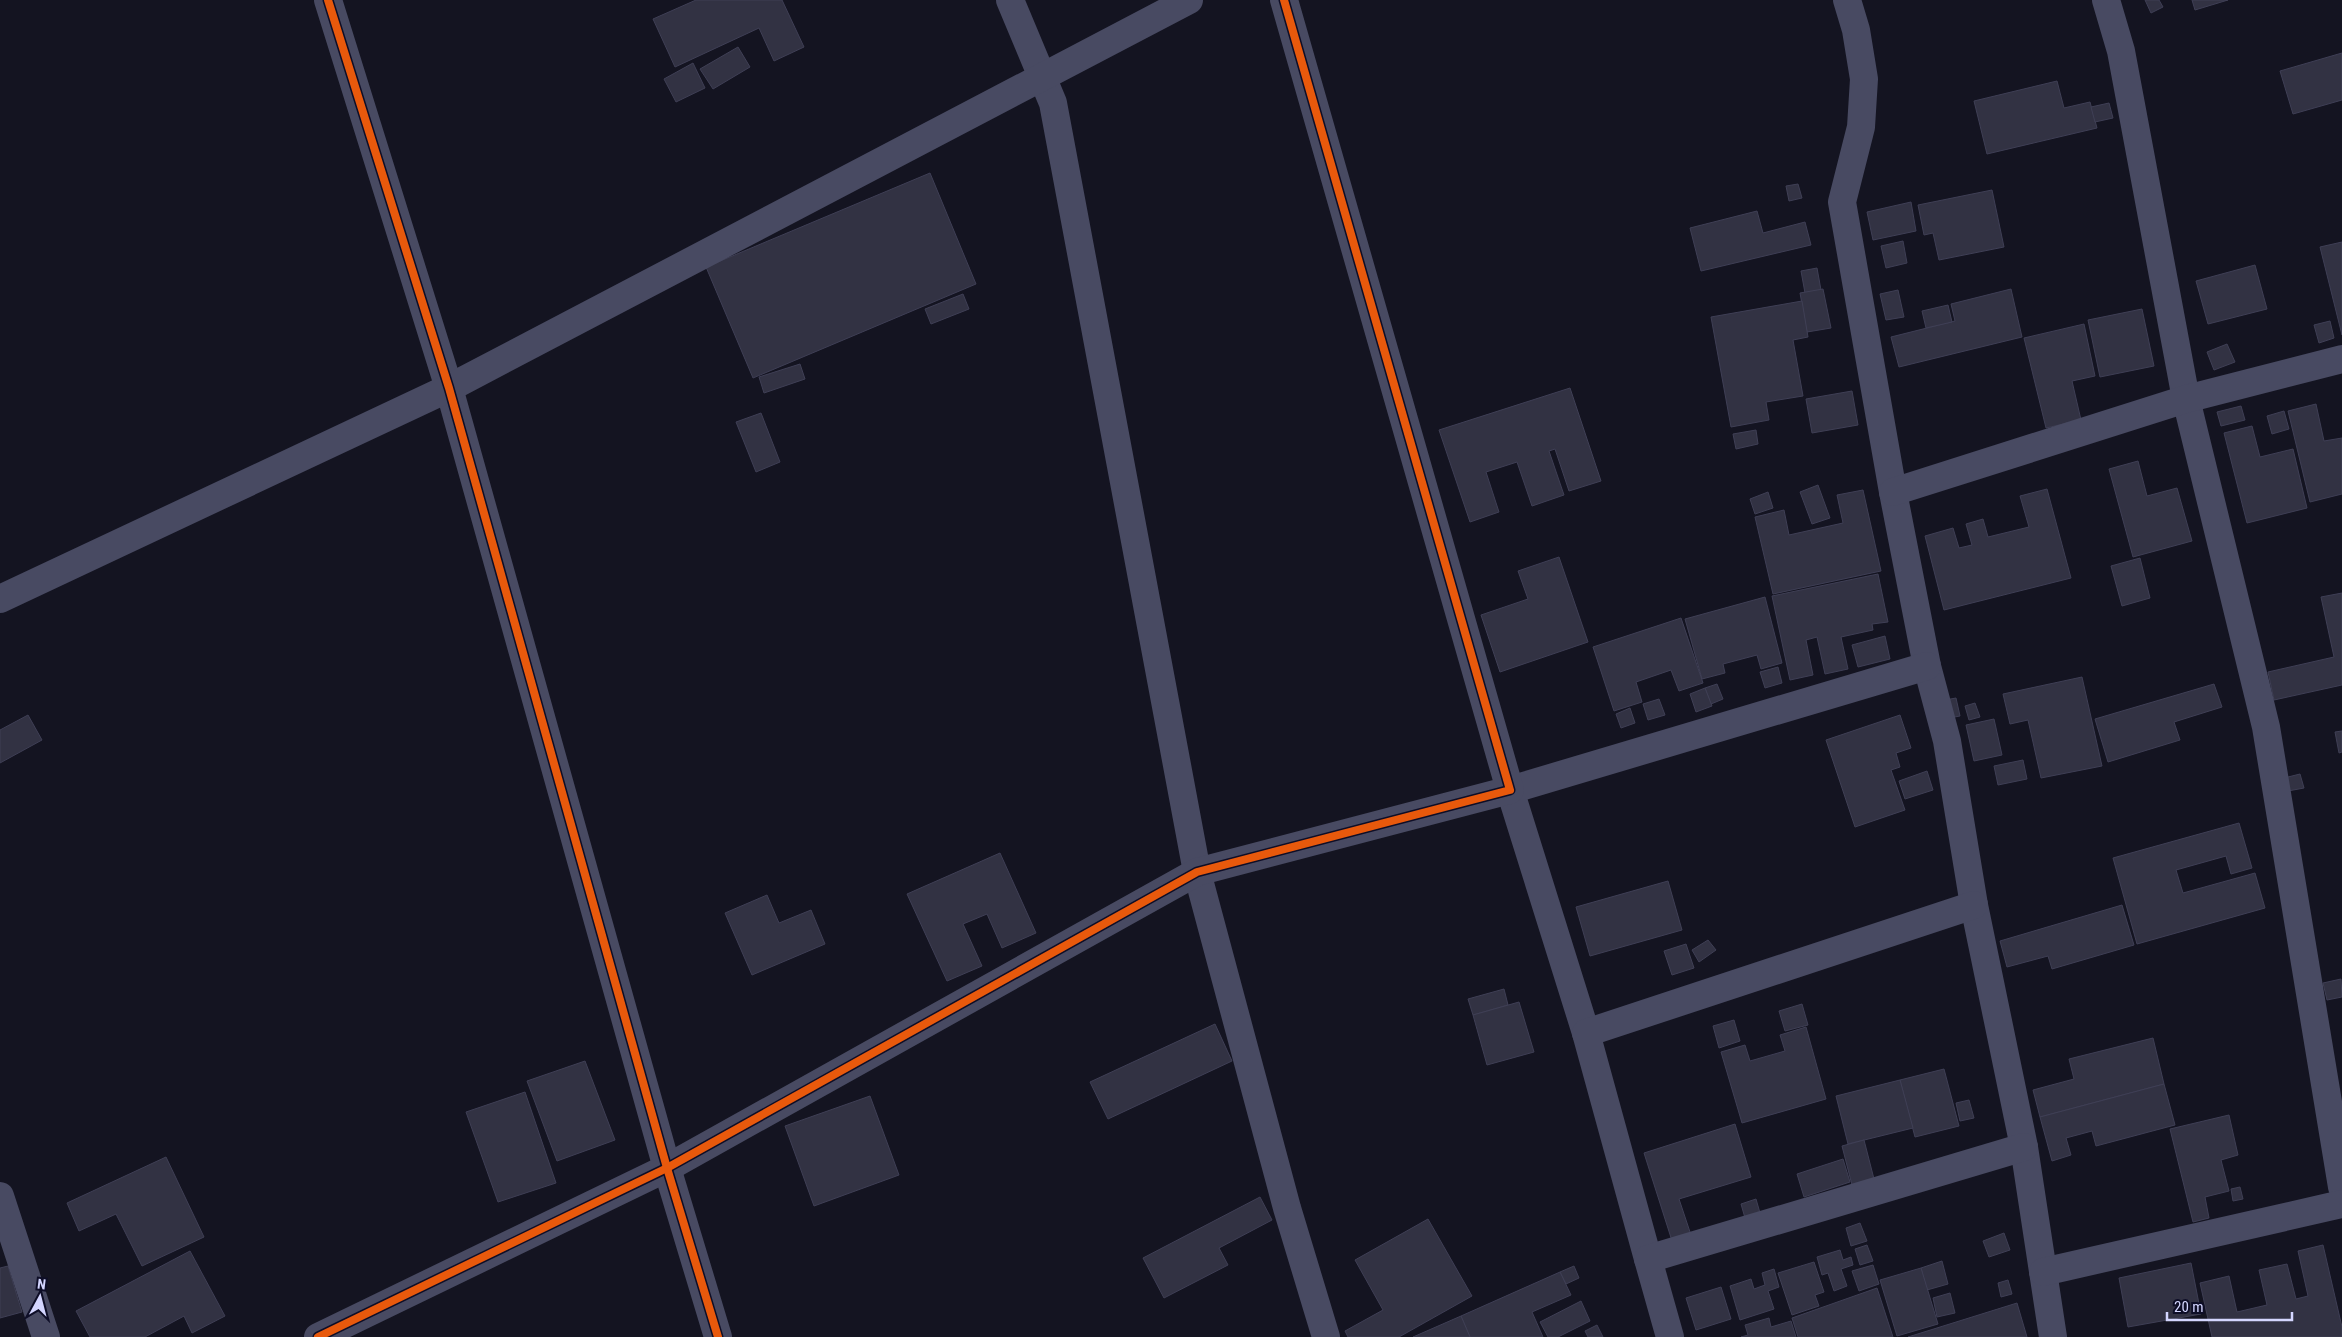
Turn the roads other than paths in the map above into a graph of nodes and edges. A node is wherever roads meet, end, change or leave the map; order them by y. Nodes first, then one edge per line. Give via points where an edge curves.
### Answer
1 (328, 0) edge
2 (1010, 0) edge
3 (1189, 0) edge
4 (1284, 0) edge
5 (1847, 0) edge
6 (2106, 0) edge
7 (1042, 76) junction
8 (2342, 359) edge
9 (449, 388) junction
10 (2186, 399) junction
11 (1893, 492) junction
12 (0, 598) edge
13 (1927, 666) junction
14 (1510, 790) junction
15 (1197, 872) junction
16 (1974, 905) junction
17 (1586, 1033) junction
18 (2024, 1147) junction
19 (667, 1168) junction
20 (2342, 1187) edge
21 (0, 1196) edge
22 (2342, 1204) edge
23 (1648, 1259) junction
24 (2043, 1272) junction
25 (46, 1337) edge
26 (318, 1337) edge
27 (718, 1337) edge
28 (1326, 1337) edge
29 (1670, 1337) edge
30 (2053, 1337) edge

1 - 9 street
2 - 7 street
3 - 7 street
4 - 14 street
5 - 11 street via 1864,79 1861,126 1842,202
6 - 10 street via 2121,51
7 - 9 street
7 - 15 street via 1053,103
8 - 10 street
9 - 12 street
9 - 19 street
10 - 11 street
10 - 20 street via 2266,726
11 - 13 street
13 - 14 street
13 - 16 street via 1947,741
14 - 15 street
14 - 17 street
15 - 19 street
15 - 28 street
16 - 17 street
16 - 18 street
17 - 23 street
18 - 23 street
18 - 24 street
19 - 26 street
19 - 27 street
21 - 25 street
22 - 24 street
23 - 29 street
24 - 30 street

